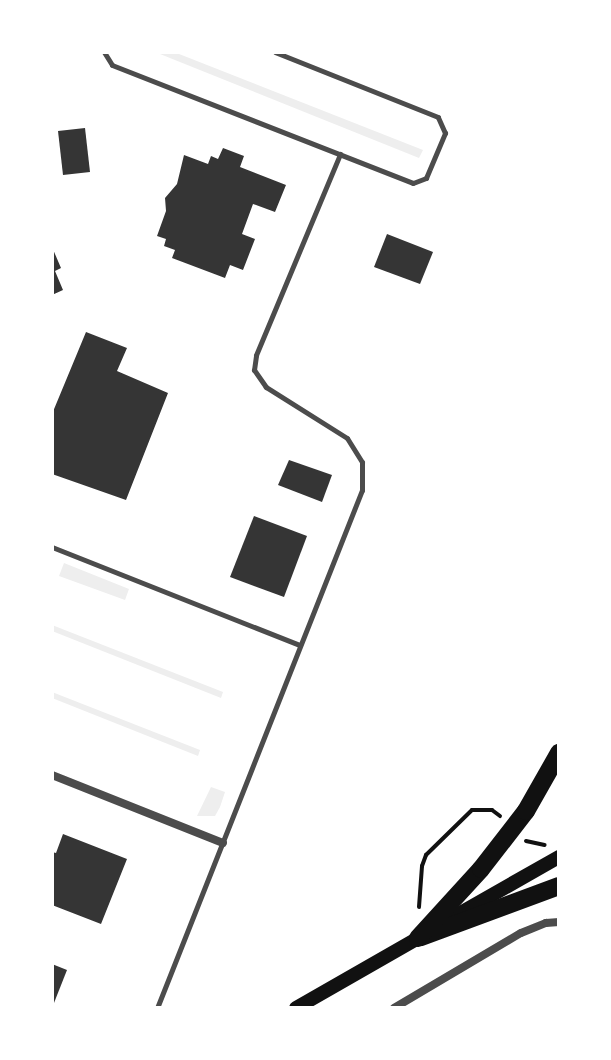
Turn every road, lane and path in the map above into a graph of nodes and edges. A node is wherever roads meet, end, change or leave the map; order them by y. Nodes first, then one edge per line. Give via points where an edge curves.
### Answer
1 (104, 52) edge
2 (275, 52) edge
3 (340, 154) junction
4 (52, 547) edge
5 (299, 645) junction
6 (559, 753) edge
7 (52, 775) edge
8 (505, 821) dead end
9 (522, 837) dead end
10 (223, 843) junction
11 (559, 846) edge
12 (559, 857) edge
13 (559, 886) edge
14 (559, 922) edge
15 (418, 938) junction
16 (157, 1008) edge
17 (296, 1008) edge
18 (394, 1008) edge

1 - 3 lane via 112,65
2 - 3 lane via 438,117 445,127 426,178 419,183
3 - 5 lane via 254,362 261,382 347,438 362,462 362,490
4 - 5 lane
5 - 10 lane
6 - 15 highway via 539,794
7 - 10 street
8 - 15 path via 492,810 472,810 426,855
9 - 11 path
10 - 16 lane
12 - 15 main road
13 - 15 highway
14 - 18 street via 521,933
15 - 17 main road

